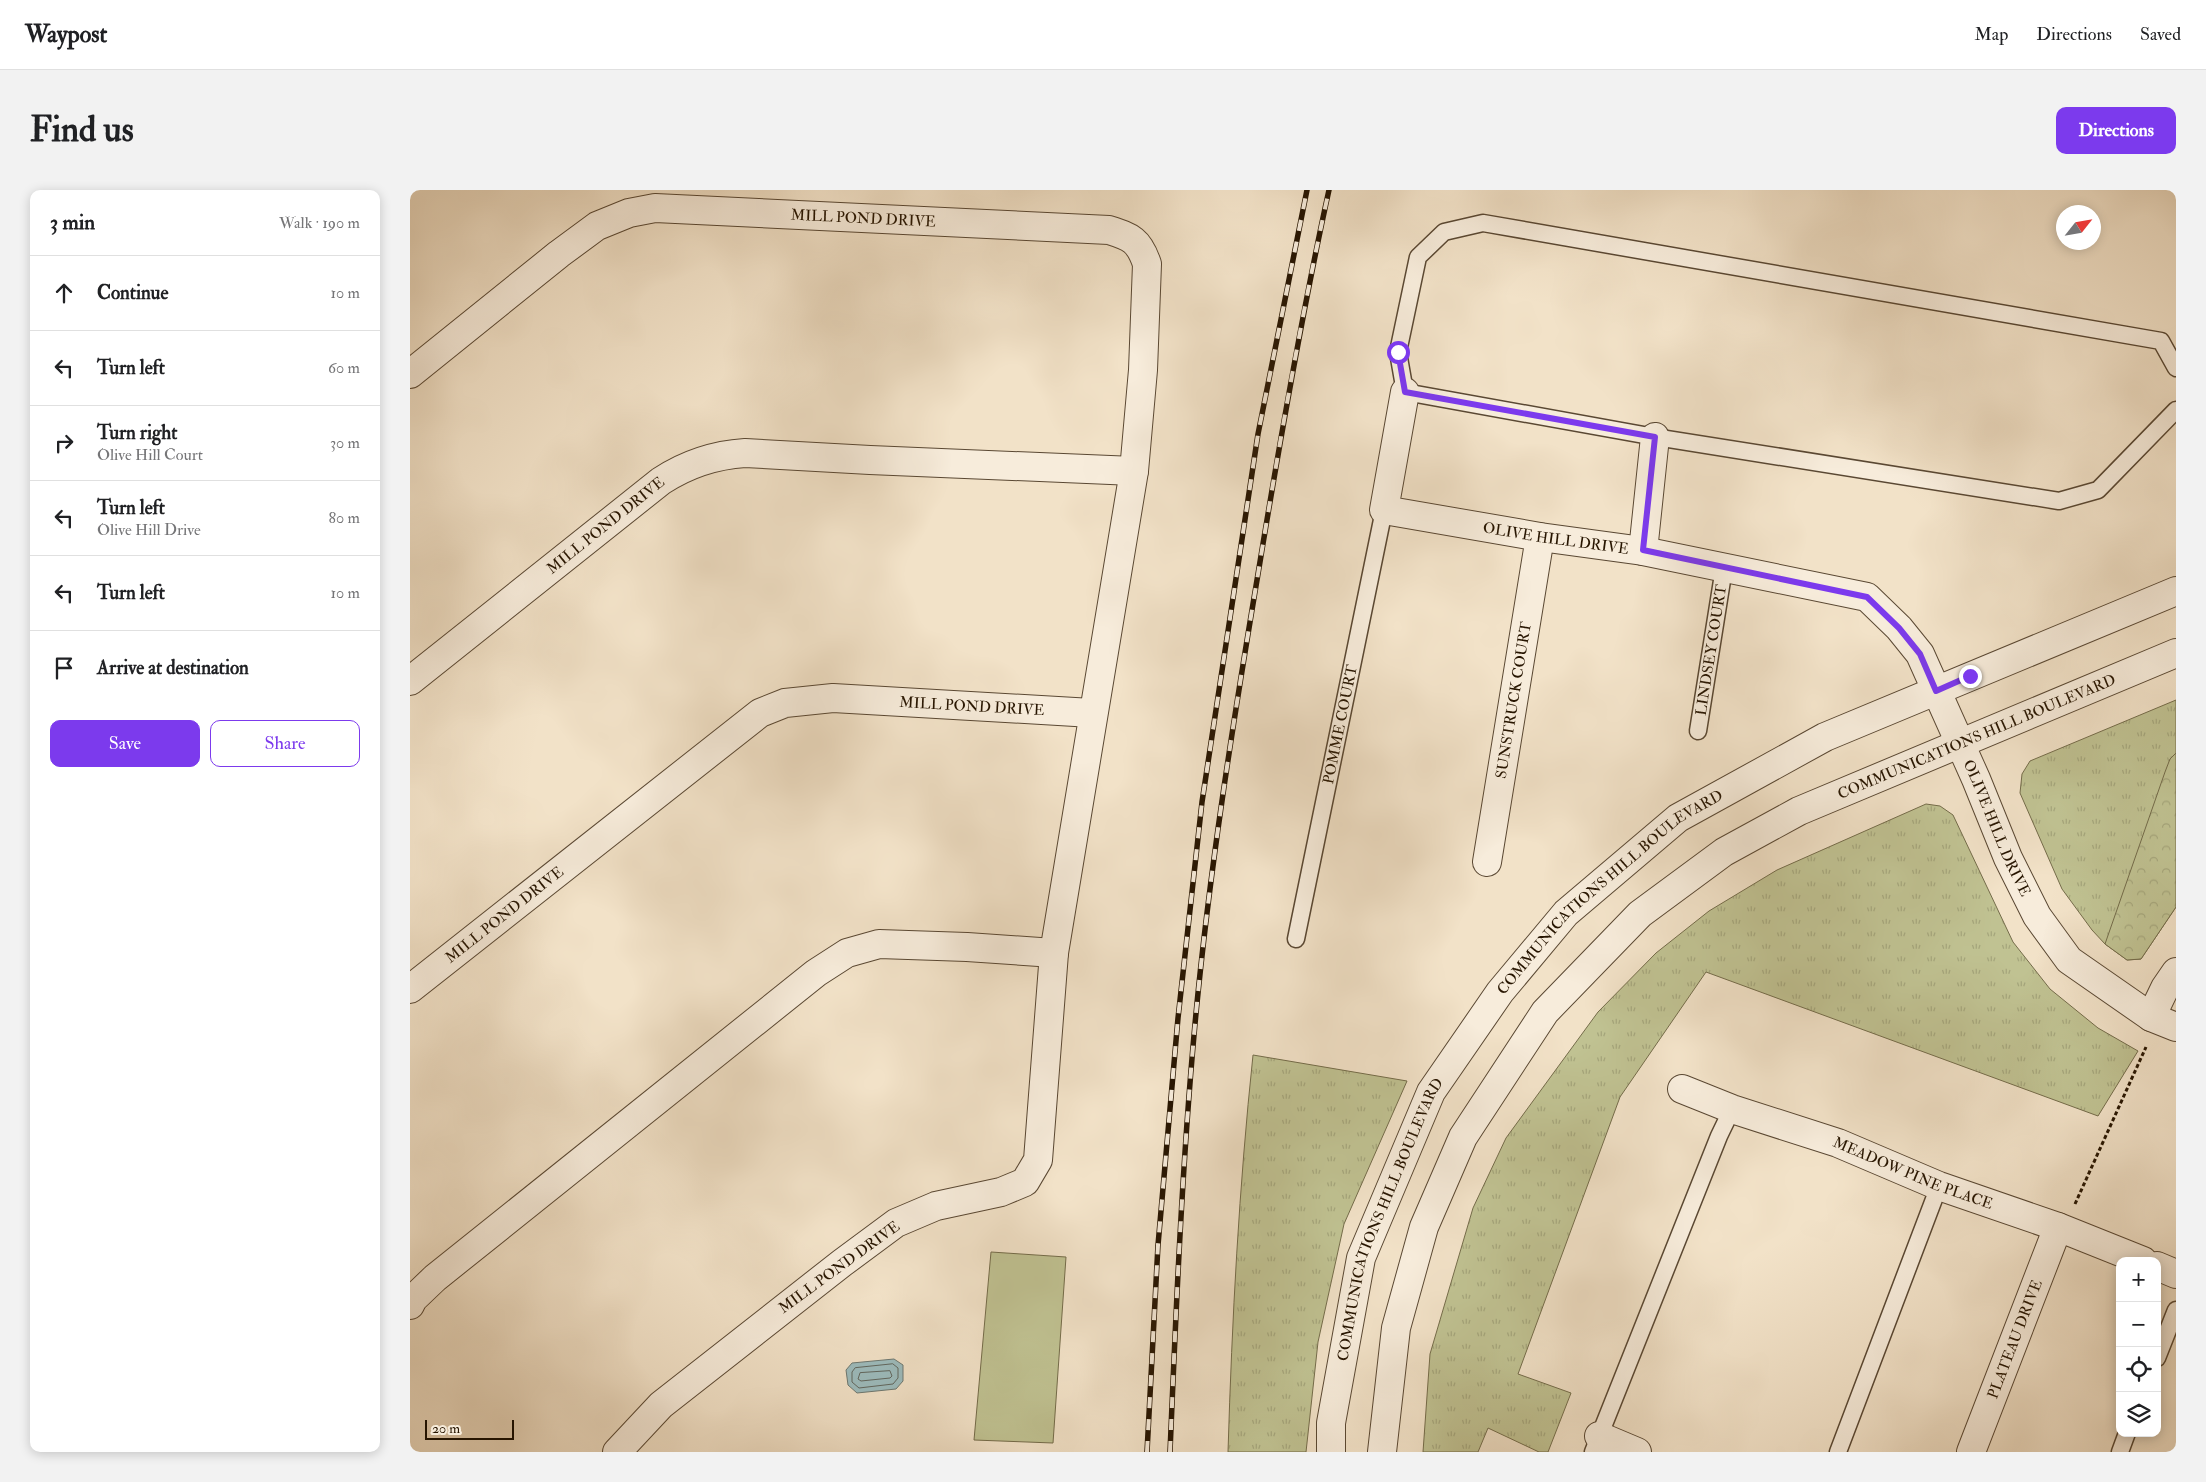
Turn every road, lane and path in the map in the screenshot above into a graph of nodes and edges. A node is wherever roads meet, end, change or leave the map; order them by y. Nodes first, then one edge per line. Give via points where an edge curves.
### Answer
1 (2176, 368) edge
2 (410, 374) edge
3 (1405, 392) junction
4 (2176, 410) edge
5 (1655, 437) junction
6 (1134, 471) junction
7 (1384, 510) junction
8 (1540, 537) junction
9 (1643, 550) junction
10 (1724, 568) junction
11 (2176, 591) edge
12 (2176, 654) edge
13 (410, 681) edge
14 (1936, 691) junction
15 (1092, 713) junction
16 (1698, 731) dead end
17 (1960, 743) junction
18 (1487, 862) dead end
19 (1296, 939) dead end
20 (1054, 953) junction
21 (2176, 972) edge
22 (410, 989) edge
23 (2151, 1017) junction
24 (2176, 1027) edge
25 (2146, 1047) dead end
26 (1682, 1089) dead end
27 (1732, 1109) junction
28 (1939, 1186) junction
29 (2075, 1204) dead end
30 (2058, 1227) junction
31 (2133, 1257) edge
32 (2161, 1268) edge
33 (2176, 1274) edge
34 (410, 1304) edge
35 (2176, 1310) edge
36 (2161, 1348) edge
37 (2126, 1437) edge
38 (1596, 1444) edge
39 (617, 1452) edge
40 (1331, 1452) edge
41 (1382, 1452) edge
42 (1637, 1452) edge
43 (1838, 1452) edge
44 (1971, 1452) edge
45 (2120, 1452) edge

1 - 3 lane via 2161,341 1483,223 1444,232 1418,257 1398,352
2 - 6 street, MILL POND DRIVE via 597,226 629,213 655,208 1109,230 1127,236 1142,248 1146,264 1143,370
3 - 5 lane
3 - 7 street
4 - 5 lane via 2098,490 2059,501
5 - 9 street
6 - 13 street, MILL POND DRIVE via 745,453 704,460 661,481
6 - 15 street, MILL POND DRIVE
7 - 8 street, OLIVE HILL DRIVE
7 - 19 lane, POMME COURT
8 - 9 street, OLIVE HILL DRIVE
8 - 18 street, SUNSTRUCK COURT
9 - 10 street, OLIVE HILL DRIVE
10 - 14 street, OLIVE HILL DRIVE via 1867,597 1920,654
10 - 16 lane, LINDSEY COURT
11 - 14 street, COMMUNICATIONS HILL BOULEVARD
12 - 17 street, COMMUNICATIONS HILL BOULEVARD
14 - 17 street, OLIVE HILL DRIVE
14 - 40 street, COMMUNICATIONS HILL BOULEVARD via 1825,738 1678,818 1566,913 1500,992 1431,1092 1361,1258 1331,1423
15 - 20 street, MILL POND DRIVE
15 - 22 street, MILL POND DRIVE via 833,698 785,703 760,713
17 - 23 street, OLIVE HILL DRIVE via 2008,858 2037,916 2069,960
17 - 41 street, COMMUNICATIONS HILL BOULEVARD via 1799,811 1724,852 1640,914 1545,1012 1463,1137 1424,1227 1396,1328
20 - 34 street via 879,944 848,953 816,973 435,1278
20 - 39 street, MILL POND DRIVE via 1038,1160 1025,1182 1001,1192 936,1206 896,1223 661,1405
21 - 23 street
23 - 24 street, OLIVE HILL DRIVE
25 - 29 path
26 - 27 street, MEADOW PINE PLACE
27 - 28 street, MEADOW PINE PLACE via 1838,1143
27 - 38 lane
28 - 30 street, MEADOW PINE PLACE
28 - 43 lane
30 - 31 street, MEADOW PINE PLACE
30 - 44 street, PLATEAU DRIVE
32 - 33 street
35 - 36 lane
37 - 45 lane
38 - 42 street

